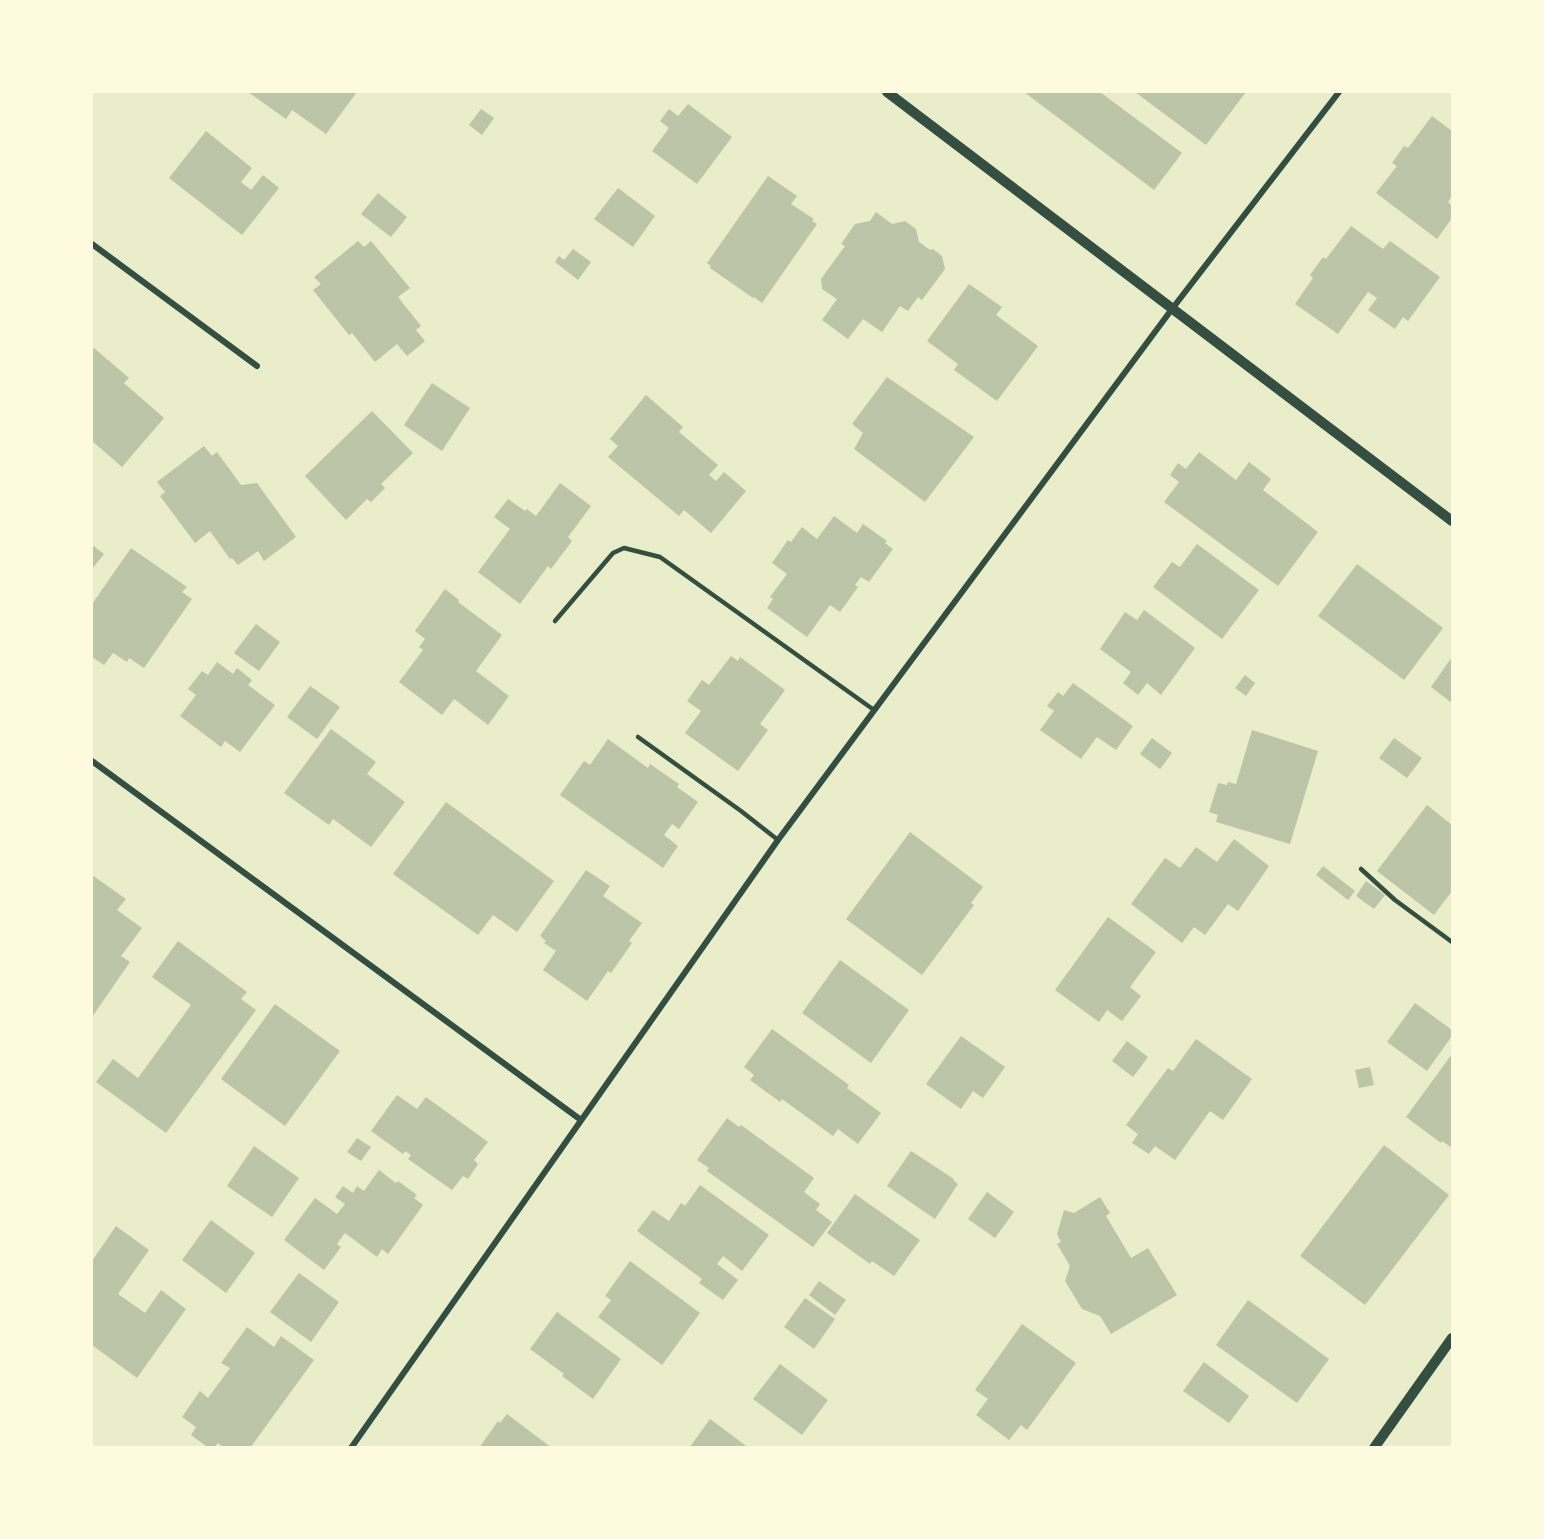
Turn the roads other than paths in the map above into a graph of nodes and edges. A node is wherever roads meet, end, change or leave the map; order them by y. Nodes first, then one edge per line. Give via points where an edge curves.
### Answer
1 (887, 92) edge
2 (1339, 92) edge
3 (92, 244) edge
4 (1172, 309) junction
5 (257, 366) dead end
6 (1452, 521) edge
7 (555, 621) dead end
8 (874, 710) junction
9 (638, 737) dead end
10 (92, 761) edge
11 (778, 840) junction
12 (1361, 870) dead end
13 (1452, 942) edge
14 (581, 1120) junction
15 (1452, 1338) edge
16 (351, 1448) edge
17 (1374, 1448) edge

1 - 4 street
2 - 4 street
3 - 5 street
4 - 6 street
4 - 8 street
7 - 8 lane via 613,553 624,548 660,557
8 - 11 street
9 - 11 lane
10 - 14 street
11 - 14 street
12 - 13 lane
14 - 16 street
15 - 17 street

